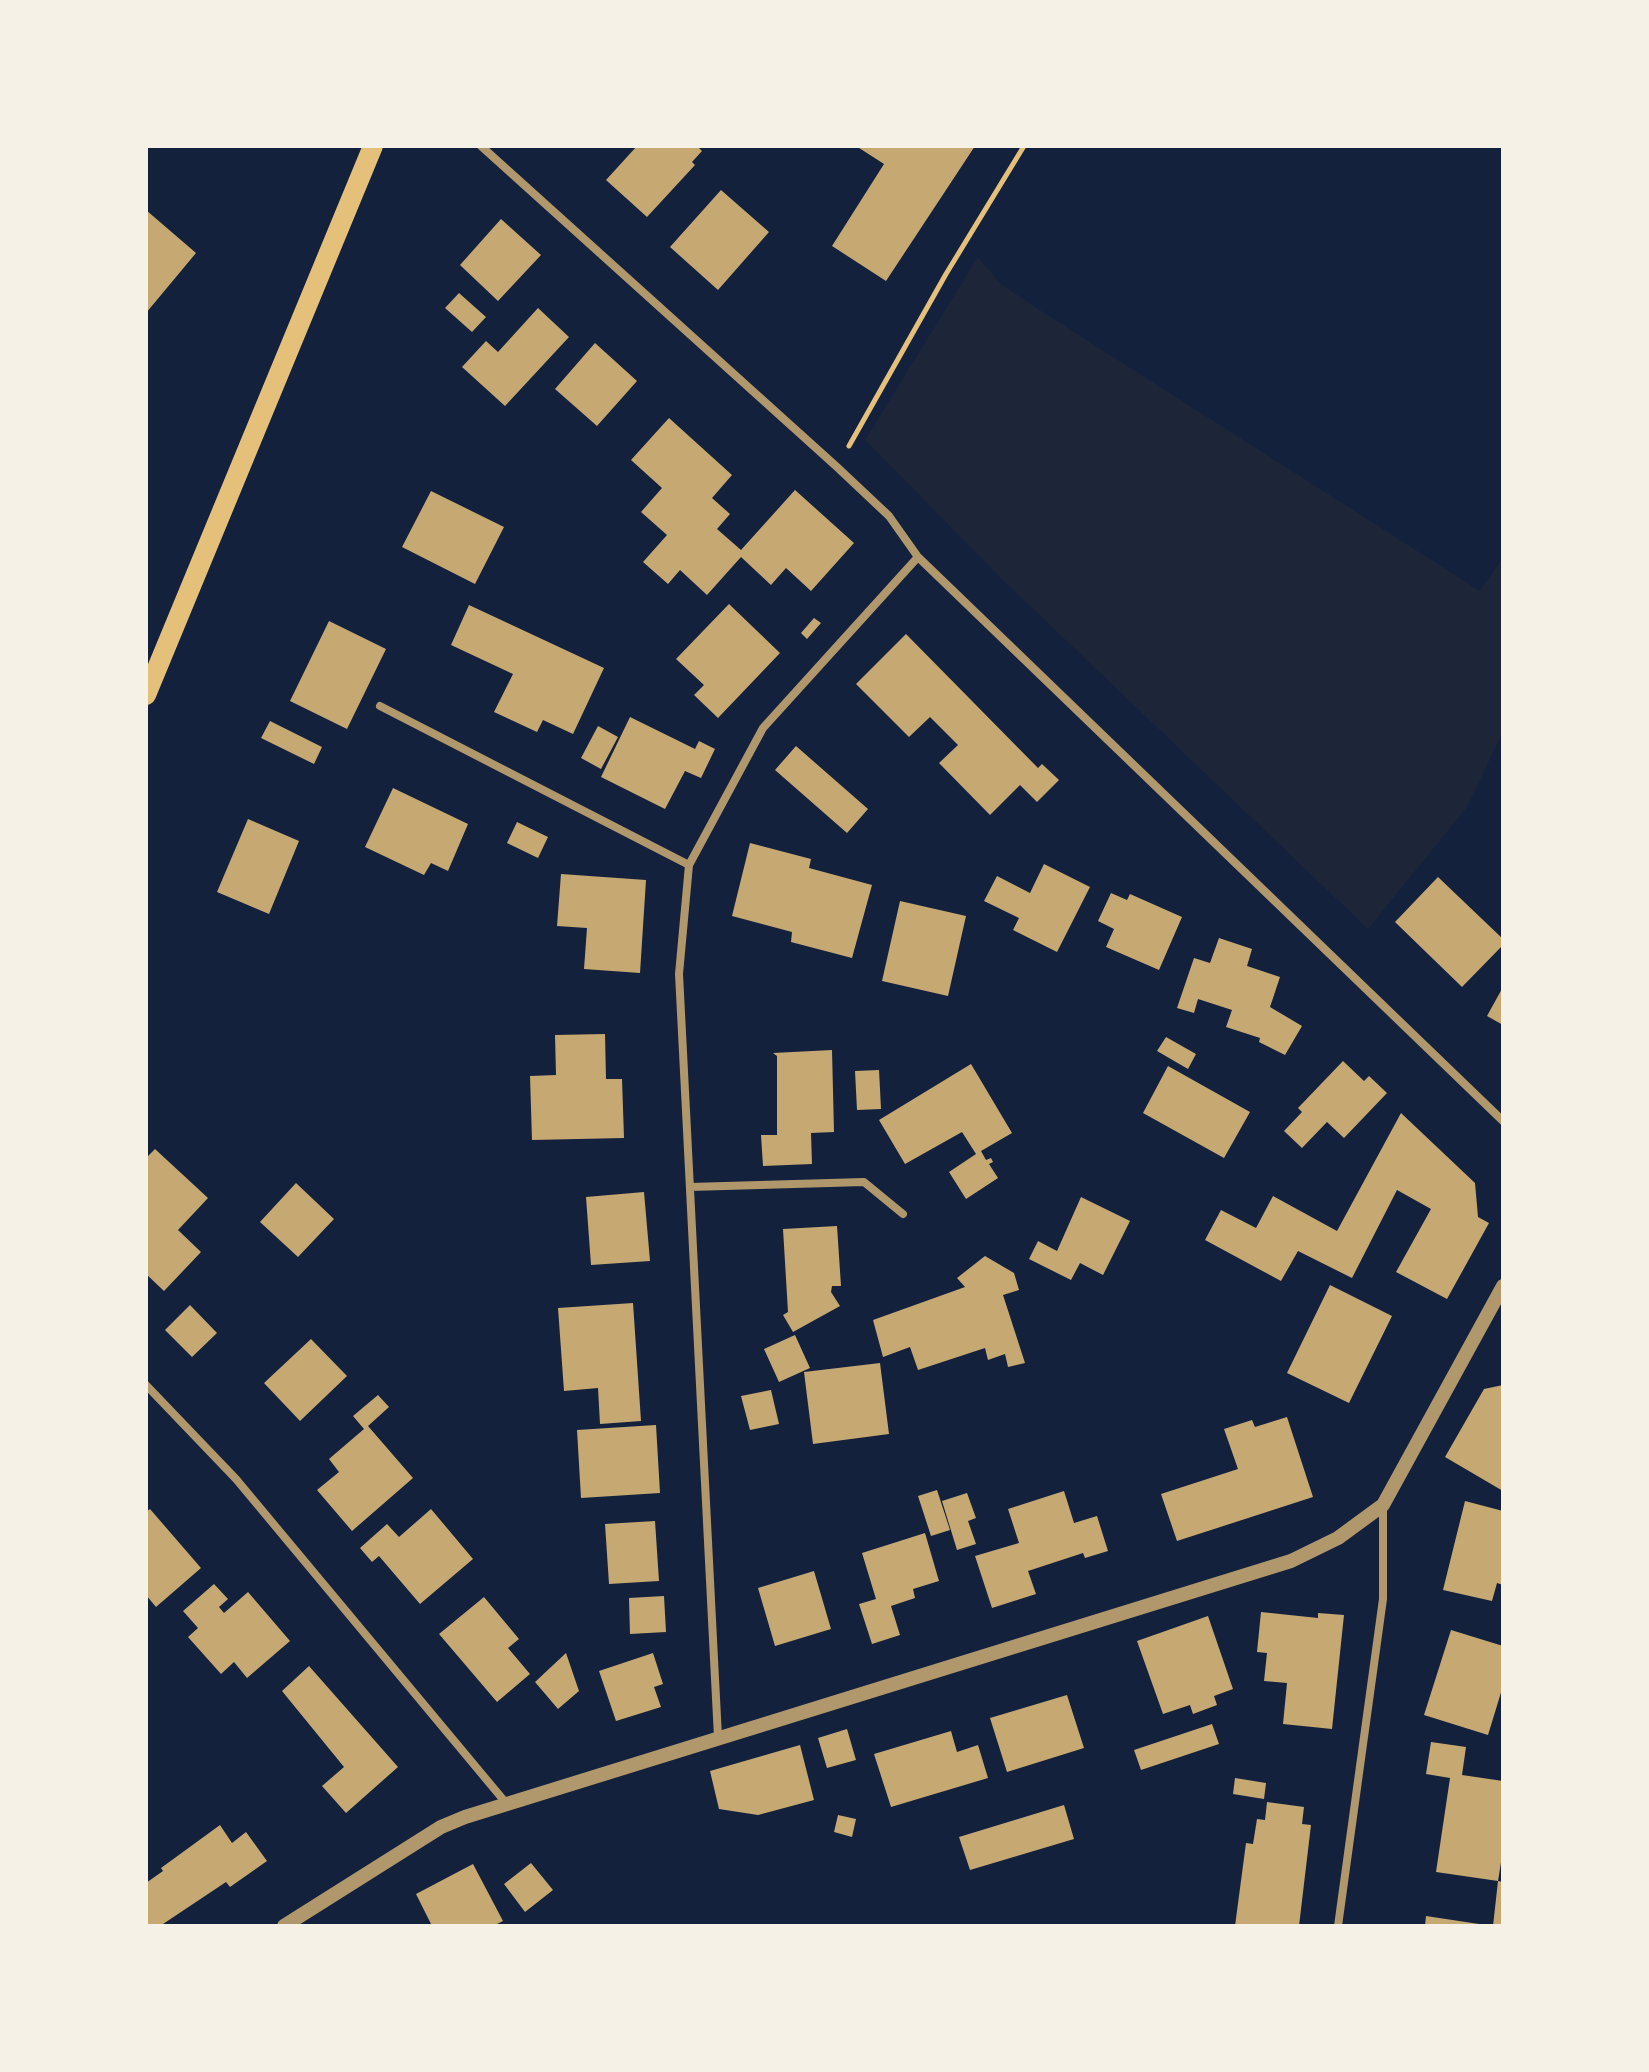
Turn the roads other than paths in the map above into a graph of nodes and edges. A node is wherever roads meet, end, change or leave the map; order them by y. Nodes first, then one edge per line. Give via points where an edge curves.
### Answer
1 (373, 146) edge
2 (481, 146) edge
3 (918, 557) junction
4 (146, 695) edge
5 (380, 706) dead end
6 (689, 865) junction
7 (1503, 1121) edge
8 (690, 1187) junction
9 (903, 1214) dead end
10 (1503, 1286) edge
11 (146, 1385) edge
12 (1383, 1505) junction
13 (718, 1737) junction
14 (506, 1803) junction
15 (284, 1926) edge
16 (1338, 1926) edge

1 - 4 main road
2 - 3 street via 837,467 889,516
3 - 6 street via 763,728
3 - 7 street
5 - 6 street
6 - 8 street via 679,974
8 - 9 street via 864,1182
8 - 13 street
10 - 12 street
11 - 14 street via 236,1479
12 - 13 street via 1338,1538 1291,1561
12 - 16 street via 1383,1599
13 - 14 street
14 - 15 street via 441,1827

